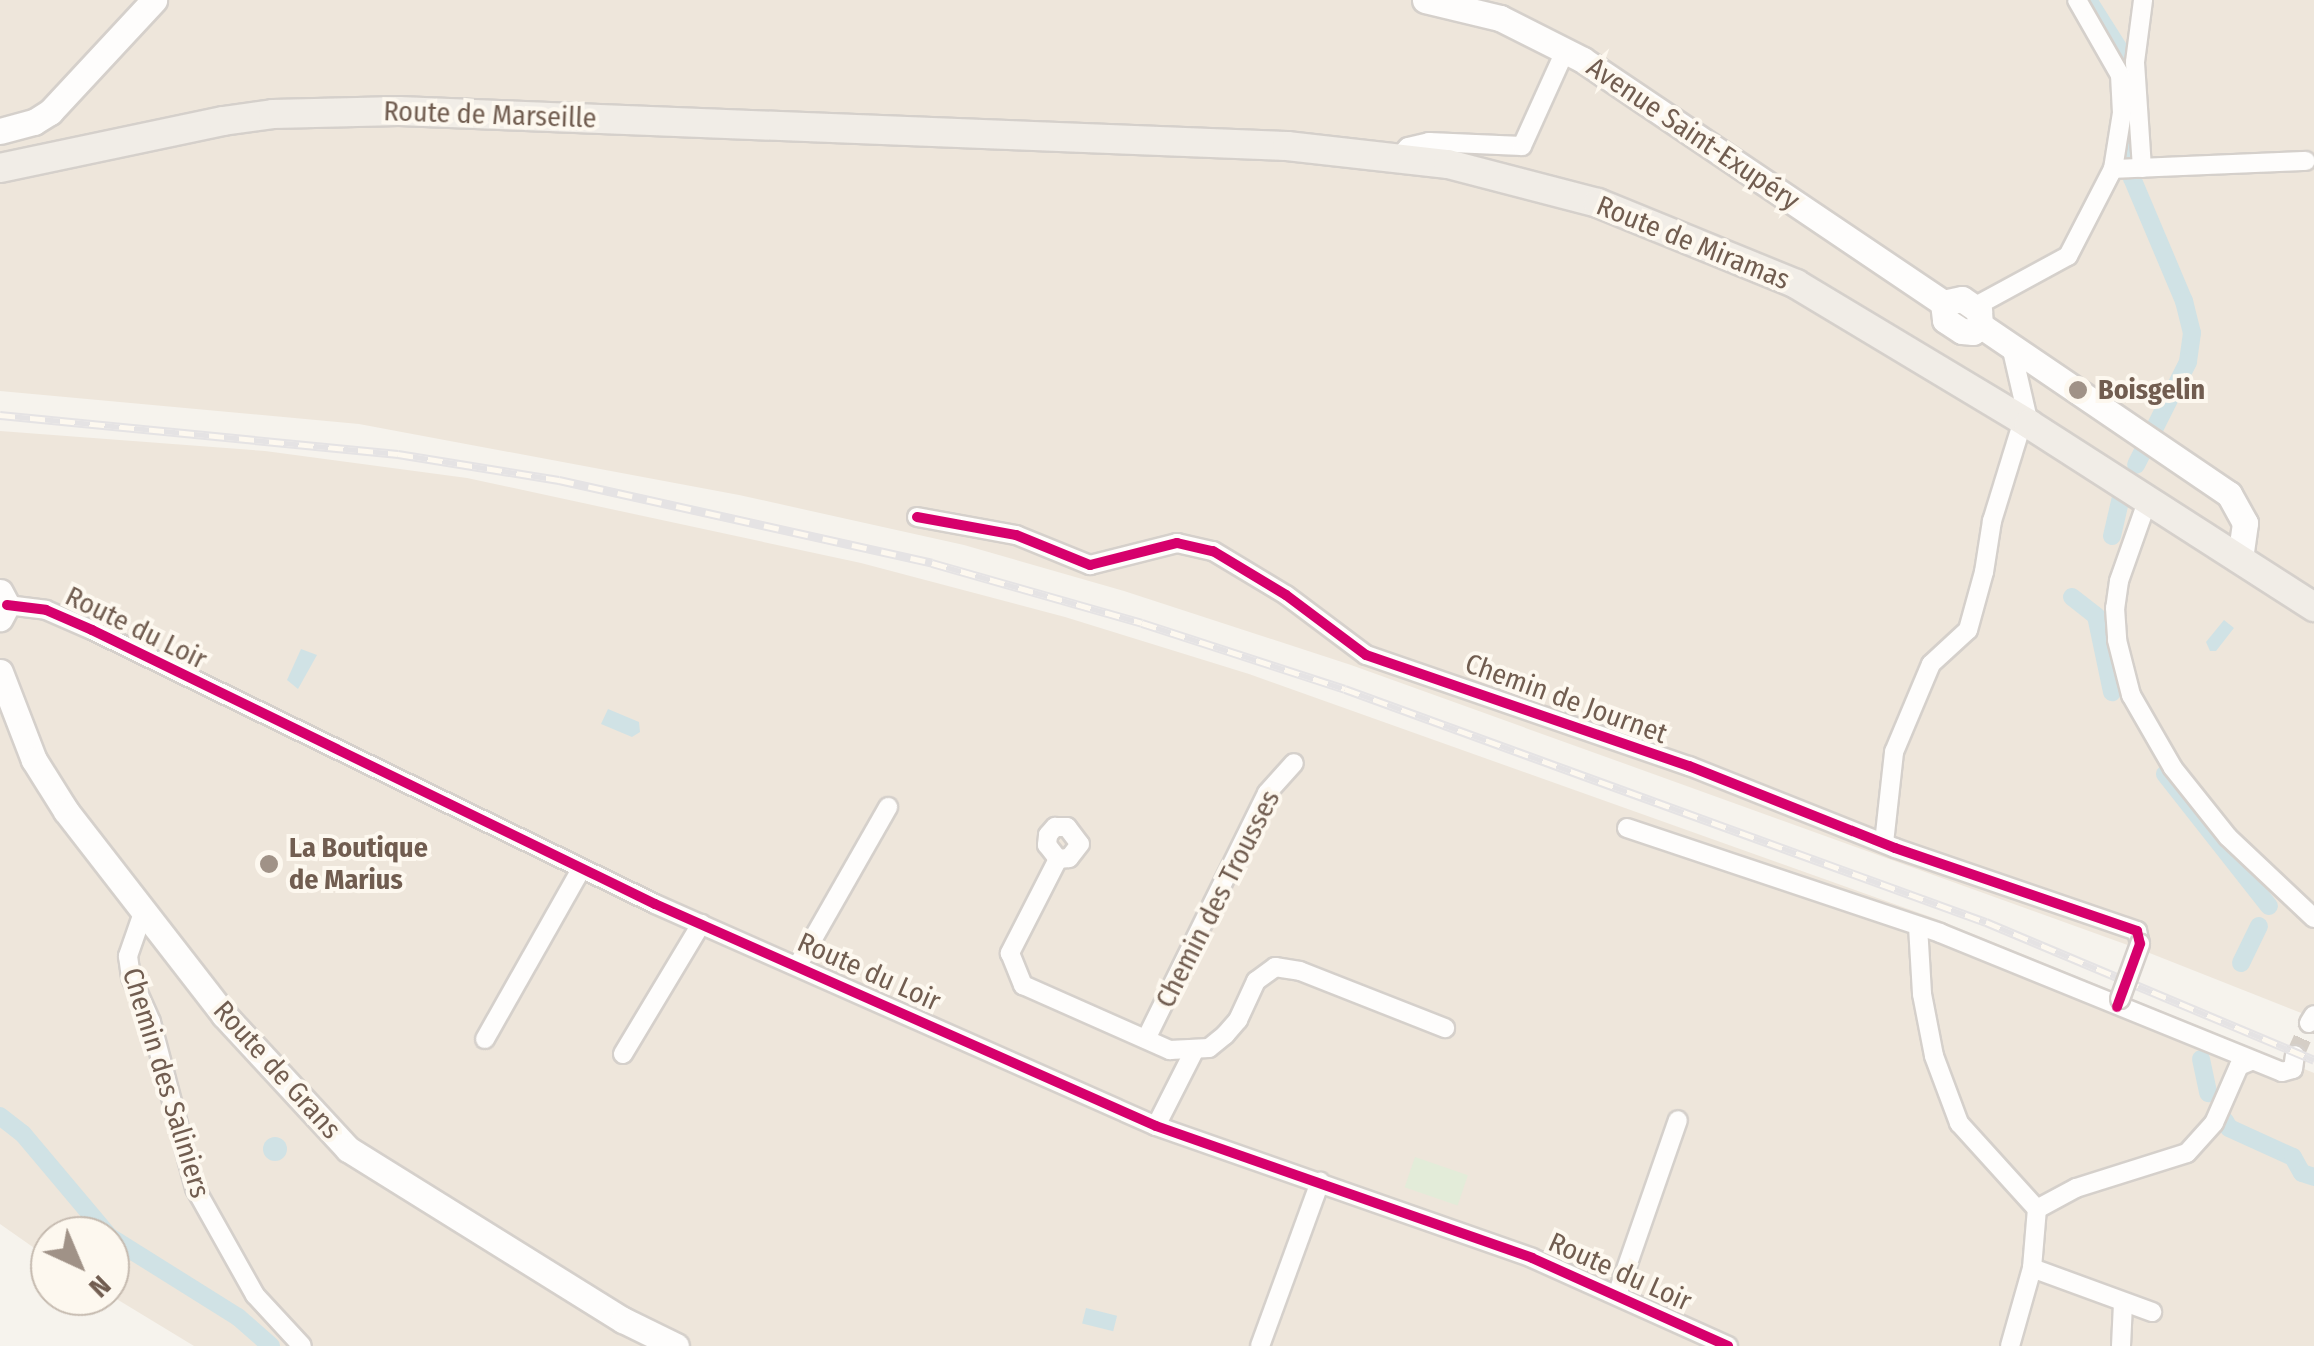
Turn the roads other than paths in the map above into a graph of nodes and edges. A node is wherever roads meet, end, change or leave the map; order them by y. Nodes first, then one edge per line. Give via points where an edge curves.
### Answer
1 (154, 0) edge
2 (1425, 0) edge
3 (2077, 0) edge
4 (2143, 0) edge
5 (1565, 50) junction
6 (0, 131) edge
7 (986, 131) joint
8 (1399, 156) junction
9 (2306, 161) dead end
10 (0, 168) edge
11 (2142, 168) junction
12 (2113, 169) junction
13 (1977, 316) junction
14 (2011, 346) junction
15 (2026, 422) junction
16 (2148, 499) junction
17 (917, 517) dead end
18 (2240, 558) junction
19 (2, 605) edge
20 (2314, 607) edge
21 (0, 672) edge
22 (1294, 763) dead end
23 (888, 807) dead end
24 (1627, 828) dead end
25 (1884, 844) junction
26 (1058, 860) dead end
27 (581, 868) junction
28 (144, 910) junction
29 (2314, 918) edge
30 (701, 924) junction
31 (1918, 926) junction
32 (798, 965) junction
33 (2119, 1003) junction
34 (1445, 1028) dead end
35 (486, 1039) dead end
36 (1146, 1039) junction
37 (1194, 1051) junction
38 (623, 1054) dead end
39 (2294, 1056) dead end
40 (2252, 1061) junction
41 (1678, 1120) dead end
42 (1156, 1126) junction
43 (1320, 1182) junction
44 (2037, 1209) junction
45 (2032, 1268) junction
46 (1617, 1295) junction
47 (2123, 1304) junction
48 (2152, 1312) dead end
49 (302, 1346) edge
50 (676, 1346) edge
51 (1260, 1346) edge
52 (1728, 1346) edge
53 (2010, 1346) edge
54 (2121, 1346) edge

1 - 6 street via 50,112
2 - 5 street, Avenue Saint-Exupéry via 1500,18
3 - 12 street via 2120,75
4 - 11 street via 2135,62
5 - 8 street via 1522,146 1429,142
5 - 13 street, Avenue Saint-Exupéry via 1943,303 1945,320 1962,331 1974,332
7 - 8 main road, Route de Miramas
7 - 10 main road, Route de Marseille via 400,111 273,114
8 - 15 main road, Route de Miramas via 1581,198 1728,253 1796,284
9 - 11 street
11 - 12 street
12 - 13 street via 2068,256
13 - 14 street
14 - 15 street
14 - 18 street via 2228,494 2245,524
15 - 16 main road, Route de Miramas
15 - 25 street via 1992,521 1968,630 1931,664 1894,752
16 - 18 main road, Route de Miramas
16 - 29 street via 2115,608 2116,640 2132,695 2173,768 2228,837
17 - 25 street, Chemin de Journet via 1016,535 1090,565 1177,543 1213,551 1366,655 1689,766
18 - 20 main road, Route de Miramas
19 - 27 street, Route du Loir via 46,610 92,630
21 - 28 street, Route de Grans via 34,760
22 - 36 street, Chemin des Trousses via 1267,793
23 - 32 street
24 - 31 street
25 - 33 street, Chemin de Journet, bridge via 2137,931 2140,944
26 - 36 street via 1010,953 1023,984
27 - 30 street, Route du Loir
27 - 35 street
28 - 49 street, Chemin des Saliniers via 128,956 131,977 152,1022 195,1188 255,1294
28 - 50 street, Route de Grans via 224,1016 348,1149
30 - 32 street, Route du Loir
30 - 38 street
31 - 33 street
31 - 44 street via 1934,1056 1959,1123
32 - 42 street, Route du Loir
33 - 40 street
34 - 37 street via 1275,967 1256,982 1225,1035
36 - 37 street
37 - 42 street
39 - 40 street via 2293,1069 2282,1072
40 - 44 street via 2239,1066 2214,1123 2187,1153 2076,1188
41 - 46 street
42 - 43 street, Route du Loir
43 - 46 street, Route du Loir
43 - 51 street
44 - 45 street
45 - 47 street
45 - 53 street
46 - 52 street, Route du Loir
47 - 48 street
47 - 54 street

